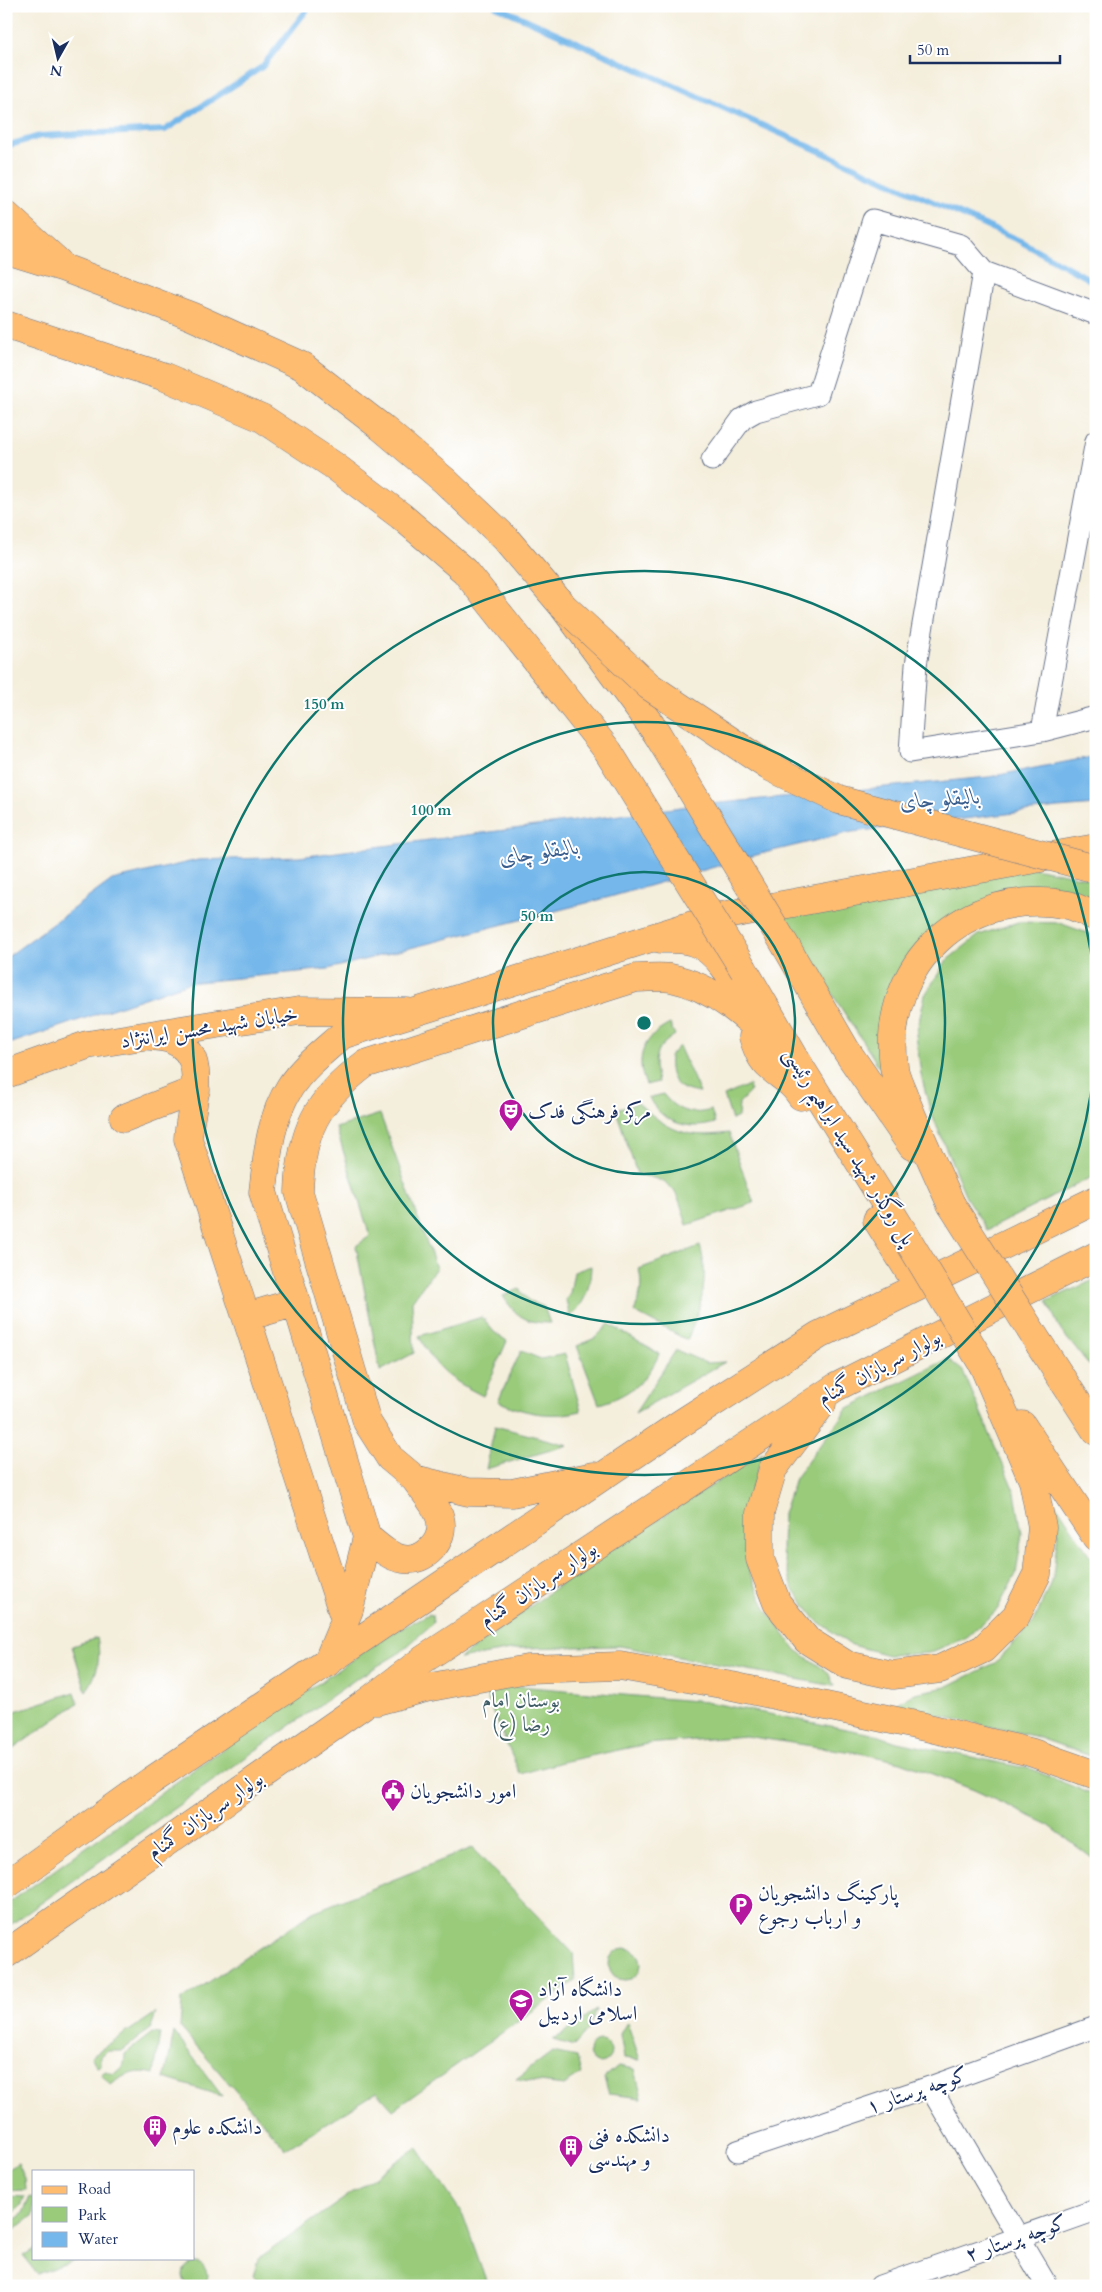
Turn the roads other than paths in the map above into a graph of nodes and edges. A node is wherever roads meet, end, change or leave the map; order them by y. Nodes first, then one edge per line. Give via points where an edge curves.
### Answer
1 (6, 215) edge
2 (6, 250) edge
3 (64, 268) junction
4 (984, 272) junction
5 (1096, 314) edge
6 (6, 325) edge
7 (1096, 441) edge
8 (712, 460) dead end
9 (562, 605) junction
10 (1096, 717) edge
11 (1042, 731) junction
12 (1096, 848) edge
13 (1096, 869) edge
14 (1096, 917) edge
15 (647, 939) junction
16 (416, 1012) junction
17 (149, 1036) junction
18 (802, 1070) junction
19 (6, 1074) edge
20 (196, 1090) junction
21 (124, 1118) dead end
22 (1096, 1200) edge
23 (951, 1204) junction
24 (1096, 1256) edge
25 (931, 1281) junction
26 (297, 1302) junction
27 (246, 1317) junction
28 (1040, 1345) junction
29 (984, 1365) junction
30 (836, 1386) junction
31 (1096, 1410) edge
32 (1096, 1431) edge
33 (607, 1473) junction
34 (415, 1479) junction
35 (367, 1537) junction
36 (1096, 1538) edge
37 (345, 1620) junction
38 (327, 1663) junction
39 (363, 1704) junction
40 (1096, 1775) edge
41 (6, 1885) edge
42 (6, 1954) edge
43 (1096, 2027) edge
44 (930, 2087) junction
45 (738, 2151) dead end
46 (1096, 2210) edge
47 (1017, 2237) junction
48 (880, 2286) edge
49 (1047, 2286) edge

1 - 3 main road
2 - 3 main road
3 - 9 main road via 191,316 302,366 444,481 506,539
4 - 5 street
4 - 8 street via 961,244 873,220 818,394 756,410 742,419
4 - 11 street via 916,664 910,752
6 - 18 main road, پل روگذر شهید سید ابراهیم رئیسی, bridge via 165,377 262,418 401,516 465,571 608,751
7 - 11 street
9 - 13 main road, bridge via 649,686 768,766 839,800
9 - 23 main road, bridge via 656,732 846,1050
10 - 11 street
12 - 15 main road via 722,916
14 - 23 main road via 1069,905 1022,901 976,913 937,939 908,976 893,1021 894,1068
15 - 16 main road
15 - 25 main road via 694,942 722,964 743,998 758,1052 772,1069 793,1084 912,1276
16 - 17 main road, خیابان شهید محسن ایراننژاد via 299,1011
16 - 26 main road via 342,1035 312,1061 290,1087 278,1112 267,1150 263,1192
17 - 19 main road, خیابان شهید محسن ایراننژاد via 87,1046
17 - 20 main road via 173,1040 188,1052 195,1067
18 - 29 main road, پل روگذر شهید سید ابراهیم رئیسی, bridge
18 - 34 main road via 737,1010 698,986 669,978 636,978 365,1064 347,1078 316,1111 300,1162 299,1192 367,1422 390,1458
20 - 21 main road
20 - 27 main road via 188,1139
22 - 25 main road
23 - 28 main road, bridge
24 - 30 main road, بولوار سربازان گمنام
25 - 33 main road via 819,1335
26 - 27 main road
26 - 35 main road
27 - 37 main road
28 - 31 main road
28 - 32 main road
29 - 30 main road via 1033,1481 1042,1527 1037,1574 1016,1616 983,1649 940,1670 893,1675 847,1664 807,1640 777,1603 760,1559 760,1513 773,1469
29 - 36 main road, پل روگذر شهید سید ابراهیم رئیسی
30 - 39 main road, بولوار سربازان گمنام via 424,1659
33 - 34 main road via 512,1493 468,1492
33 - 38 main road
34 - 35 main road via 440,1519 441,1529 434,1548 415,1559 403,1559 392,1556
35 - 37 main road
37 - 38 main road
38 - 41 main road via 151,1781
39 - 40 main road via 426,1688 528,1669 620,1666 925,1727 1030,1752
39 - 42 main road, بولوار سربازان گمنام
43 - 44 street, کوچه پرستار ۱
44 - 45 street, کوچه پرستار ۱
44 - 47 street
46 - 47 street, کوچه پرستار ۲
47 - 48 street, کوچه پرستار ۲
47 - 49 street

